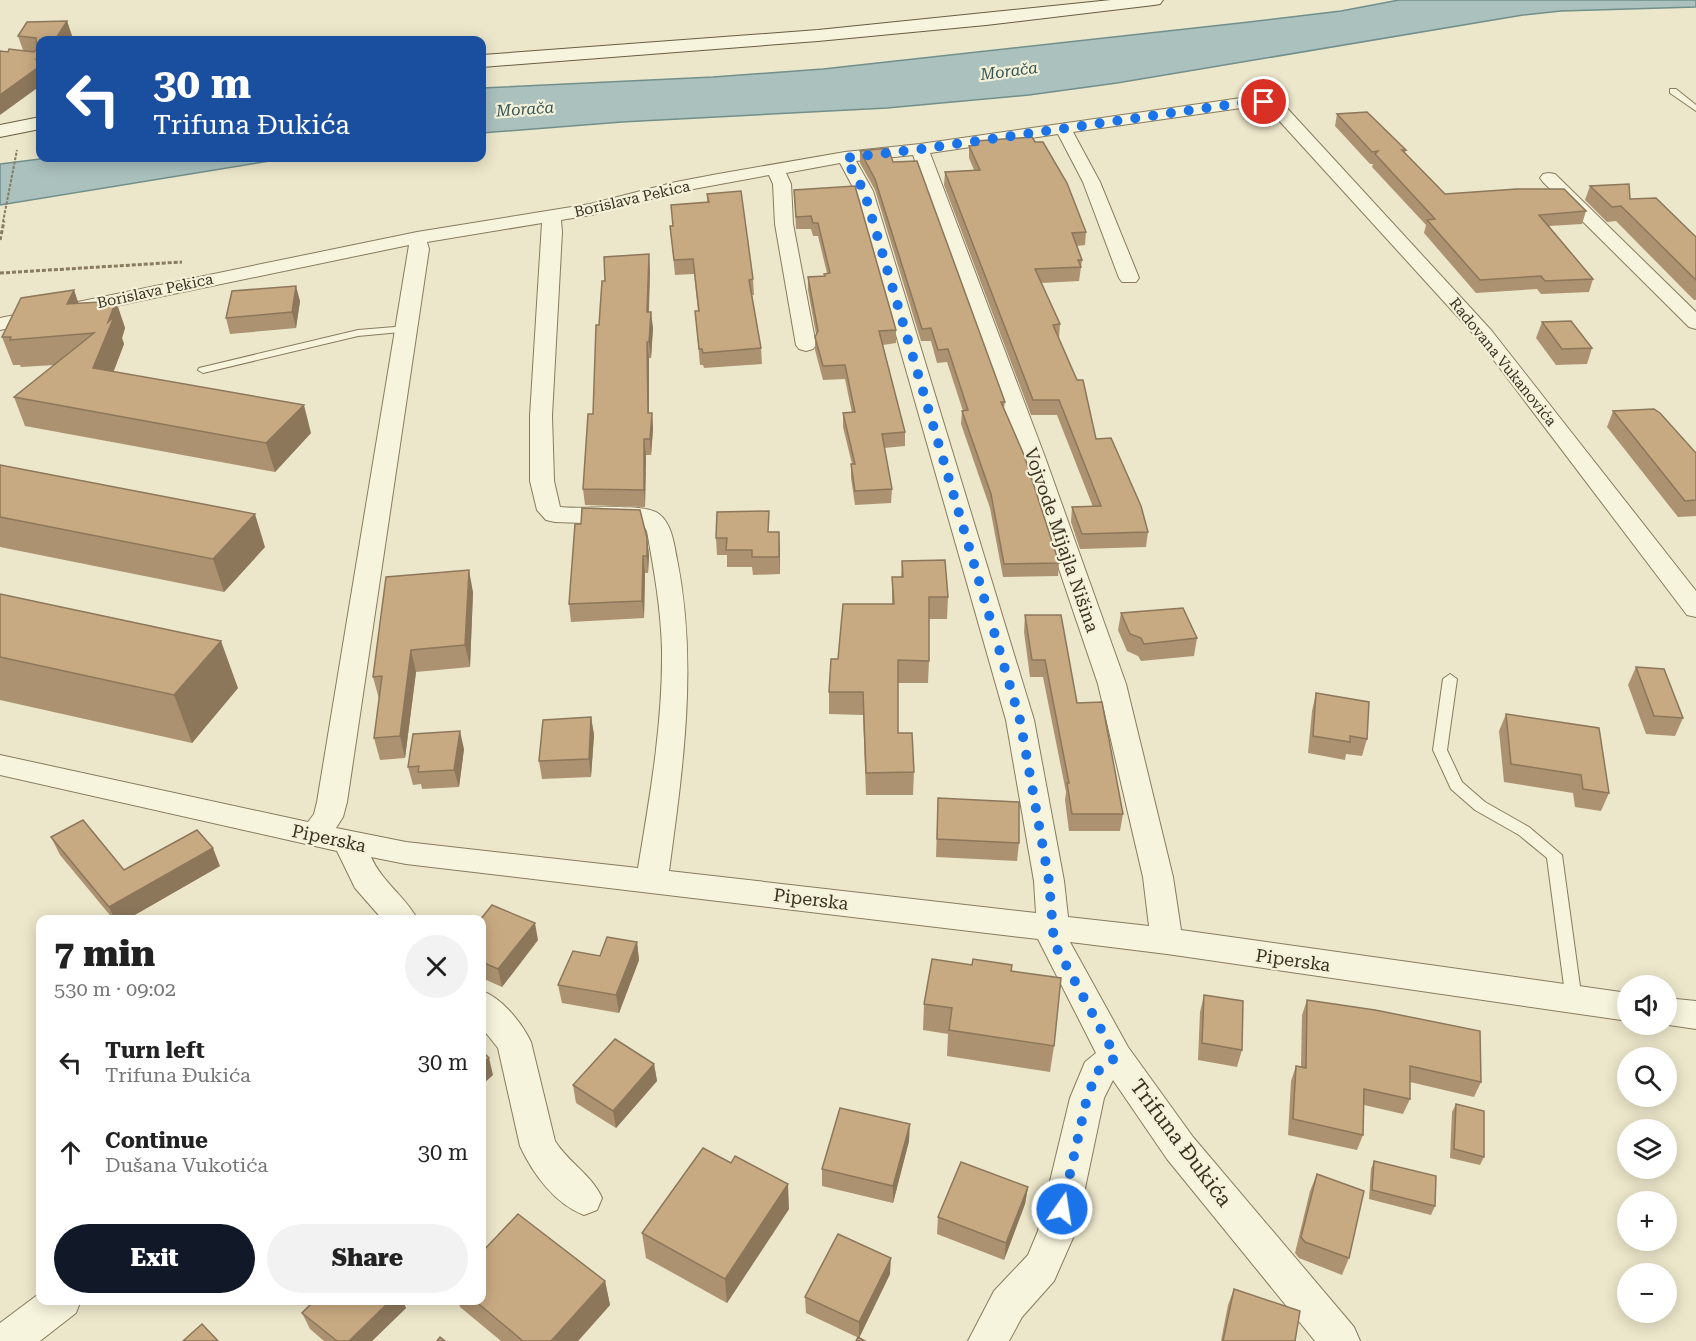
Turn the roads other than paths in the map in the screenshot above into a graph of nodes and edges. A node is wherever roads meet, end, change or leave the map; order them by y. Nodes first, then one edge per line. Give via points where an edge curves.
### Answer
1 (1154, 0) edge
2 (486, 61) edge
3 (1673, 91) dead end
4 (1269, 103) joint
5 (1696, 109) edge
6 (36, 124) edge
7 (1062, 128) junction
8 (0, 131) edge
9 (921, 149) junction
10 (845, 158) junction
11 (776, 170) junction
12 (1550, 178) dead end
13 (550, 217) junction
14 (417, 238) junction
15 (1129, 278) dead end
16 (1696, 323) edge
17 (0, 324) edge
18 (406, 329) junction
19 (806, 345) dead end
20 (203, 370) dead end
21 (1696, 609) edge
22 (1450, 680) dead end
23 (0, 765) edge
24 (315, 836) junction
25 (349, 843) junction
26 (652, 880) junction
27 (398, 915) edge
28 (1051, 928) junction
29 (1167, 941) junction
30 (1574, 1001) junction
31 (1617, 1006) edge
32 (486, 1010) edge
33 (1677, 1013) edge
34 (1696, 1015) edge
35 (1116, 1057) junction
36 (584, 1198) dead end
37 (55, 1305) edge
38 (8, 1341) edge
39 (988, 1341) edge
40 (1340, 1341) edge

1 - 2 main road via 857,32
3 - 5 lane
4 - 7 street, Borislava Pekica via 1248,102
4 - 21 street, Radovana Vukanovića via 1484,334
6 - 8 main road
7 - 9 street, Borislava Pekica
7 - 15 street via 1088,173
9 - 10 street, Borislava Pekica
9 - 29 street, Vojvode Mijajla Nišina via 1112,684 1158,877
10 - 11 street, Borislava Pekica
10 - 28 street, Trifuna Đukića via 864,191 1020,720 1049,881
11 - 13 street, Borislava Pekica via 676,187
11 - 19 street via 782,184 784,224
12 - 16 street
13 - 14 street, Borislava Pekica
13 - 26 street via 553,232 541,416 542,481 549,510 555,515 645,516 652,520 659,531 673,615 675,679 669,768
14 - 17 street, Borislava Pekica
14 - 18 street via 419,249
18 - 20 lane via 358,333
18 - 24 street via 332,802 328,817
22 - 30 lane via 1440,750 1455,785 1554,855
23 - 24 street, Piperska
24 - 25 street, Piperska
25 - 26 street, Piperska via 406,853
25 - 27 street via 366,880
26 - 28 street, Piperska
28 - 29 street, Piperska
28 - 35 street, Trifuna Đukića via 1062,962
29 - 30 street, Piperska
30 - 31 street, Piperska
32 - 36 street via 514,1042 538,1146 551,1167
33 - 34 street
35 - 39 street via 1097,1072 1087,1098 1057,1231 1041,1268 1008,1304
35 - 40 street, Trifuna Đukića via 1180,1148
37 - 38 street

